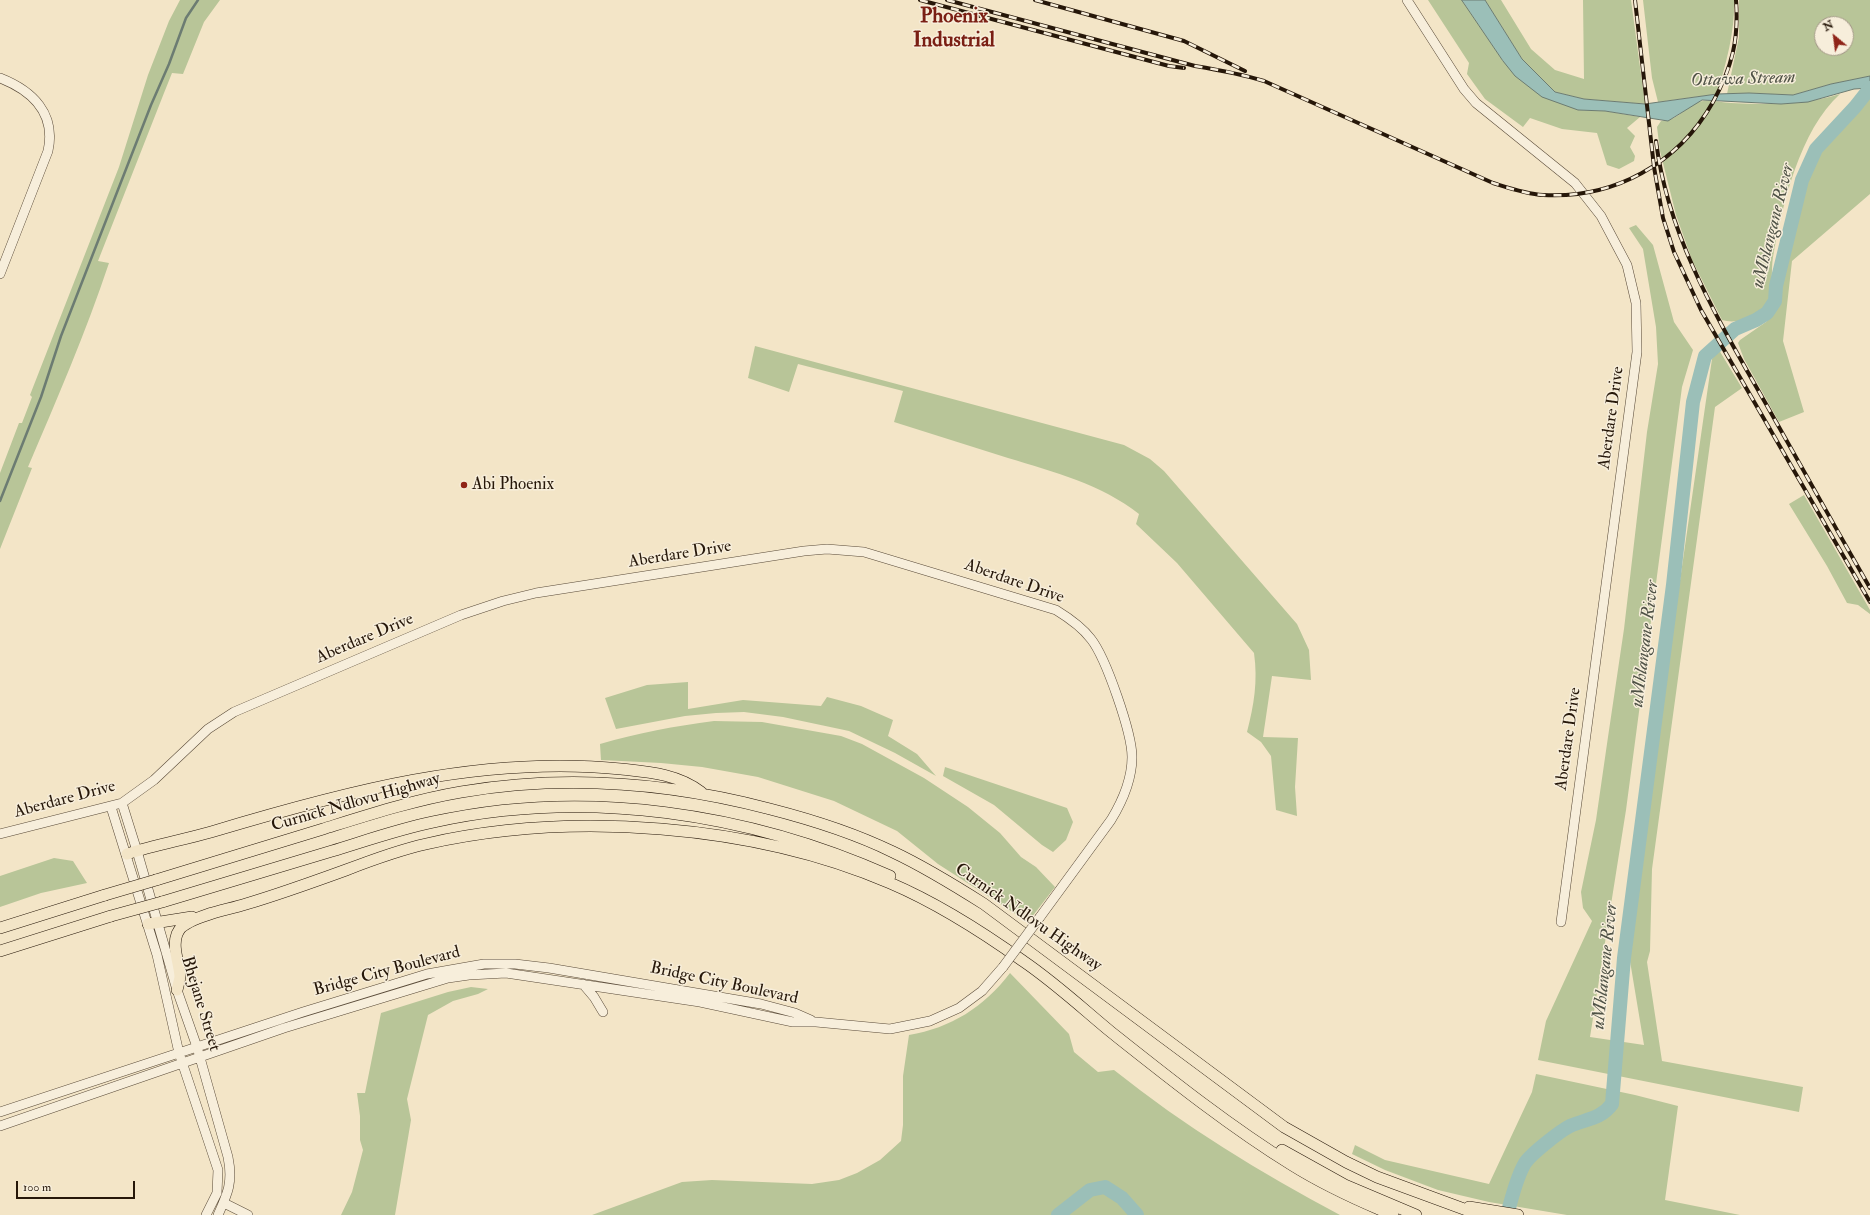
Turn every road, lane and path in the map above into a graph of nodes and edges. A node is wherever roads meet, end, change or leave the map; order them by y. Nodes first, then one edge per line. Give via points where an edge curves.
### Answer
1 (1407, 0) edge
2 (0, 78) edge
3 (0, 274) edge
4 (703, 794) junction
5 (122, 803) junction
6 (111, 807) junction
7 (0, 834) edge
8 (132, 853) junction
9 (218, 912) junction
10 (1040, 917) joint
11 (20, 922) junction
12 (1561, 922) dead end
13 (153, 923) junction
14 (0, 925) edge
15 (0, 928) edge
16 (0, 951) edge
17 (583, 984) junction
18 (177, 990) junction
19 (364, 998) junction
20 (603, 1012) dead end
21 (794, 1018) junction
22 (197, 1047) junction
23 (179, 1053) junction
24 (200, 1057) junction
25 (183, 1063) junction
26 (0, 1112) edge
27 (0, 1126) edge
28 (224, 1203) junction
29 (1483, 1212) edge
30 (206, 1215) edge
31 (218, 1215) edge
32 (248, 1215) edge
33 (1393, 1215) edge
34 (1416, 1215) edge
35 (1518, 1215) edge

1 - 12 street, Aberdare Drive via 1464,89 1476,103 1575,183 1590,200 1627,265 1636,303 1637,352
2 - 3 street via 32,96 45,116 50,141
4 - 8 main road via 685,782 651,772 554,765 511,766 449,774 335,797
4 - 11 main road, Curnick Ndlovu Highway, bridge via 657,786 593,782 479,789 407,803
4 - 29 main road, Curnick Ndlovu Highway via 824,824 886,849 932,872 990,908 1284,1127 1377,1177 1453,1205
5 - 6 street, Aberdare Drive
5 - 8 street, Bhejane Street
5 - 10 street, Aberdare Drive via 154,780 208,729 234,712 461,615 536,593 804,551 846,549 885,558 1056,610 1083,630 1100,654 1129,736 1132,757 1128,780 1118,808 1106,828
6 - 7 street, Aberdare Drive
6 - 8 street, Bhejane Street
8 - 13 street, Bhejane Street
9 - 13 main road
9 - 18 main road via 183,926 176,935 180,977
9 - 33 main road via 278,894 392,853 427,844 520,829 587,826 682,831 734,838 788,850 889,882 975,928 1027,963 1153,1065 1248,1136 1313,1177
10 - 21 street, Bridge City Boulevard, bridge via 982,991 959,1008 930,1021 890,1029
11 - 14 main road
11 - 15 main road, Curnick Ndlovu Highway
13 - 18 street, Bhejane Street
13 - 23 street, Bhejane Street
16 - 34 main road, Curnick Ndlovu Highway, bridge via 434,822 501,810 566,807 623,808 710,820 782,836 829,851 914,887 979,923 1038,965 1254,1132 1345,1185
17 - 19 street, Bridge City Boulevard via 506,973 469,975
17 - 20 street
17 - 21 street, Bridge City Boulevard
18 - 22 street, Bhejane Street
19 - 21 street, Bridge City Boulevard via 427,974 484,964 516,964 761,1004
19 - 22 street, Bridge City Boulevard
19 - 24 street, Bridge City Boulevard
22 - 23 street, Bridge City Boulevard
22 - 24 street, Bhejane Street
23 - 25 street, Bhejane Street
23 - 26 street, Bridge City Boulevard
24 - 25 street, Bridge City Boulevard
24 - 28 street, Bhejane Street via 231,1170
25 - 27 street, Bridge City Boulevard
25 - 30 street, Bhejane Street via 218,1170 217,1193
28 - 31 street, Bhejane Street
28 - 32 street
29 - 35 main road, Curnick Ndlovu Highway

